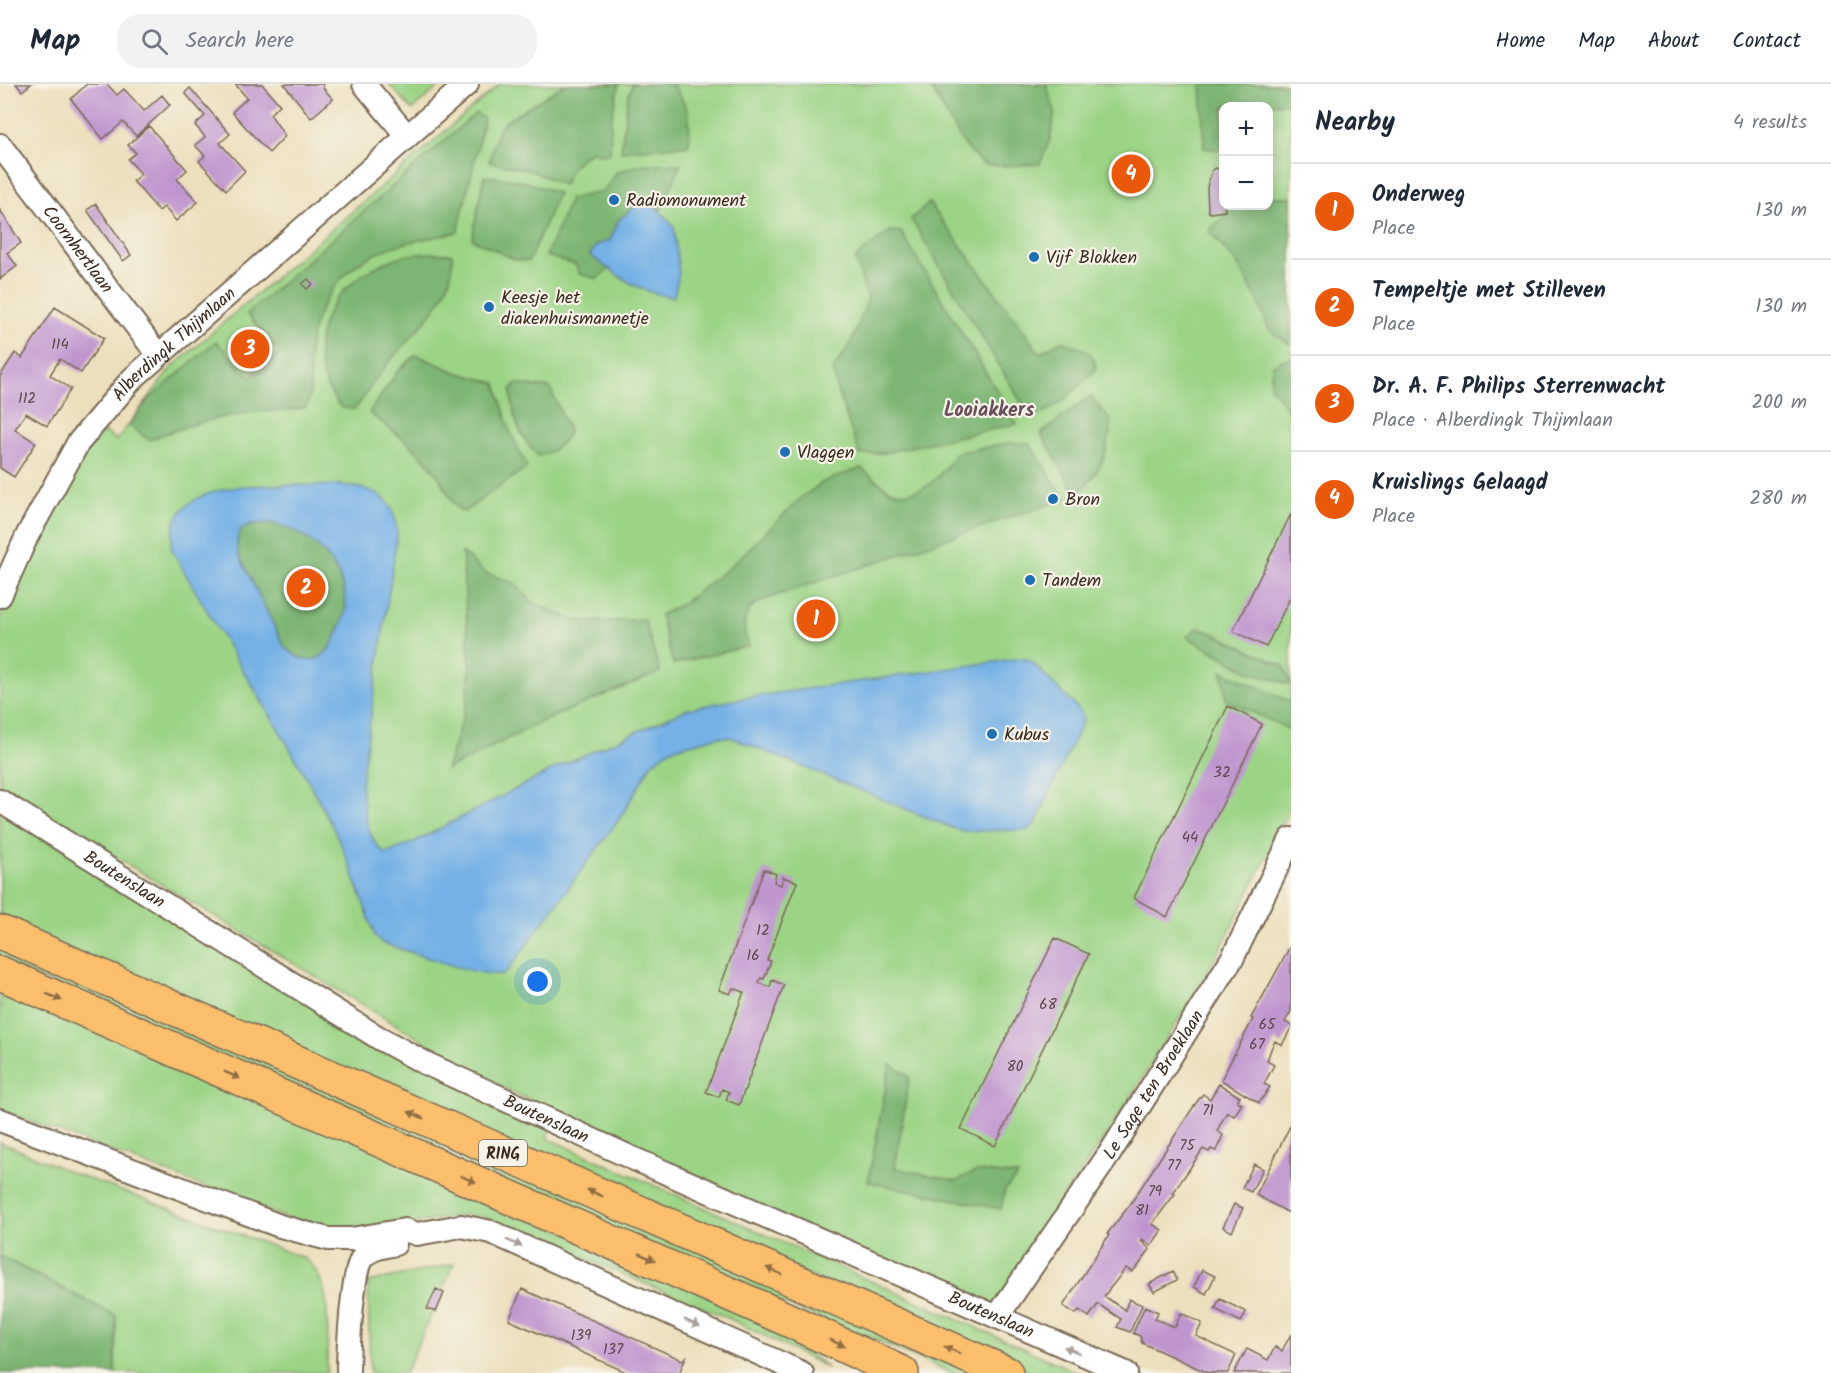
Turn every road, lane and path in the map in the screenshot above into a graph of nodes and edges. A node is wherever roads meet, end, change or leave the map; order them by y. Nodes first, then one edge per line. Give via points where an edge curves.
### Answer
1 (364, 84) edge
2 (467, 84) edge
3 (407, 136) junction
4 (0, 145) edge
5 (158, 355) junction
6 (0, 596) edge
7 (0, 801) edge
8 (1291, 839) edge
9 (0, 932) edge
10 (0, 973) edge
11 (0, 1120) edge
12 (417, 1234) junction
13 (997, 1317) junction
14 (348, 1373) edge
15 (802, 1373) edge
16 (902, 1373) edge
17 (1006, 1373) edge
18 (1125, 1373) edge

1 - 3 street
2 - 3 street, Alberdingk Thijmlaan
3 - 5 street, Alberdingk Thijmlaan
4 - 5 street, Coornhertlaan
5 - 6 street, Alberdingk Thijmlaan via 132,379 78,443 36,518
7 - 13 street, Boutenslaan via 425,1064
8 - 13 street, Le Sage ten Broeklaan via 1233,957 1110,1153
17 -> 9 main road, RING
10 -> 16 main road, RING
11 - 12 street via 280,1226 328,1239 405,1230
12 - 14 street via 371,1250 363,1257 355,1275
12 -> 15 street via 461,1226 491,1232
18 -> 13 street, Boutenslaan

